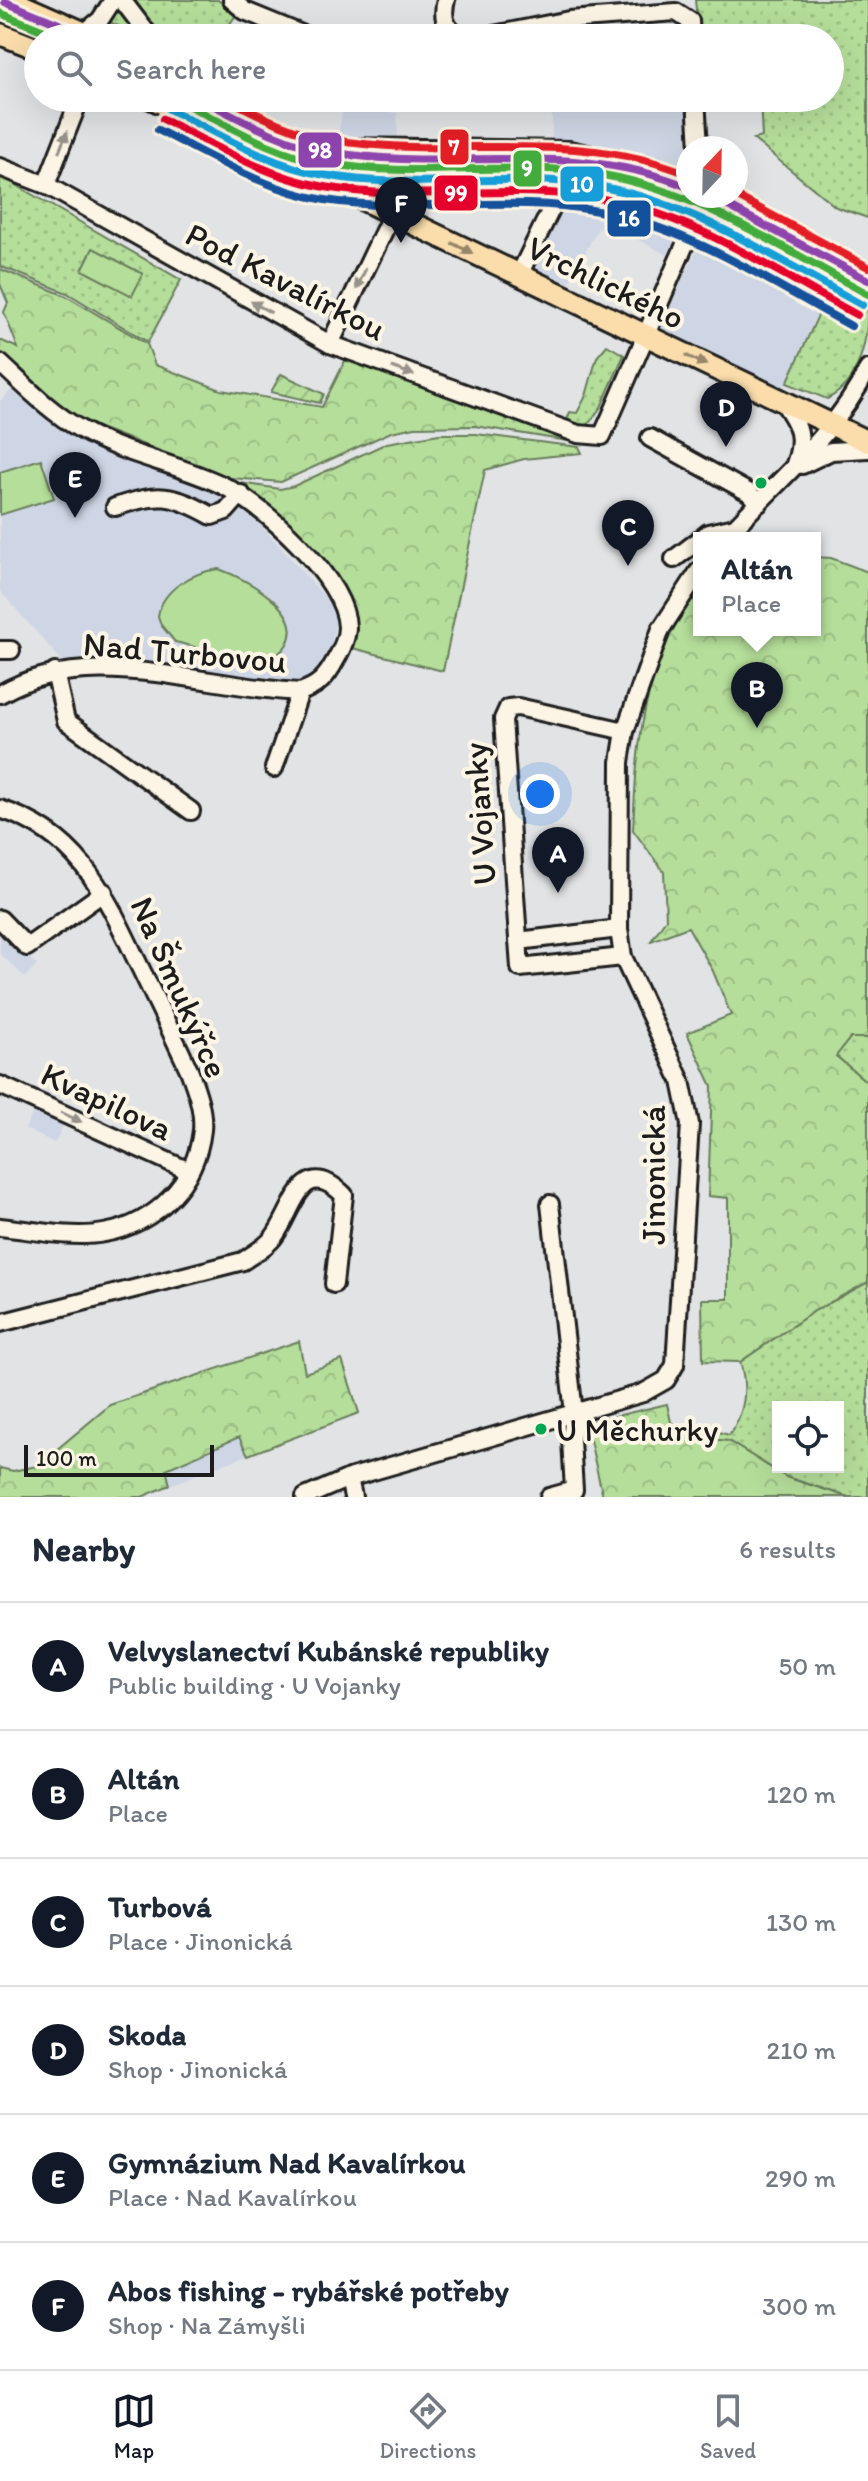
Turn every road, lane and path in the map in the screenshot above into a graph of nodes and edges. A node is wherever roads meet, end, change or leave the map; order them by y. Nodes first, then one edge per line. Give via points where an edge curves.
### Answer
1 (10, 0) edge
2 (113, 0) edge
3 (122, 0) edge
4 (232, 0) edge
5 (446, 0) edge
6 (65, 24) edge
7 (97, 24) edge
8 (140, 24) edge
9 (277, 24) edge
10 (446, 24) edge
11 (549, 24) edge
12 (686, 24) edge
13 (0, 34) edge
14 (24, 43) edge
15 (75, 112) edge
16 (180, 112) edge
17 (237, 112) edge
18 (697, 112) edge
19 (698, 136) edge
20 (0, 167) edge
21 (676, 179) edge
22 (46, 185) junction
23 (555, 201) dead end
24 (741, 208) edge
25 (700, 211) dead end
26 (392, 214) junction
27 (519, 275) junction
28 (868, 276) edge
29 (645, 336) junction
30 (330, 344) junction
31 (0, 363) edge
32 (868, 369) edge
33 (783, 401) junction
34 (834, 425) junction
35 (650, 438) dead end
36 (868, 442) edge
37 (868, 449) edge
38 (794, 469) junction
39 (241, 494) junction
40 (759, 503) junction
41 (115, 507) dead end
42 (730, 532) edge
43 (693, 544) edge
44 (674, 559) dead end
45 (693, 580) edge
46 (55, 672) junction
47 (0, 681) edge
48 (18, 683) junction
49 (300, 692) junction
50 (0, 694) edge
51 (625, 731) junction
52 (274, 768) dead end
53 (0, 809) edge
54 (191, 811) dead end
55 (104, 892) junction
56 (0, 919) edge
57 (619, 929) junction
58 (518, 941) junction
59 (623, 957) junction
60 (0, 1085) edge
61 (189, 1171) junction
62 (550, 1204) dead end
63 (0, 1227) edge
64 (334, 1284) dead end
65 (0, 1323) edge
66 (574, 1413) junction
67 (349, 1478) junction
68 (305, 1497) edge
69 (353, 1497) edge
70 (549, 1497) edge

1 - 6 main road
2 - 7 street
3 - 8 street
4 - 9 street
5 - 10 street
11 - 12 street via 676,12
13 - 14 main road
22 -> 15 street
16 - 26 main road, Vrchlického
17 - 21 main road via 312,144 569,152
18 - 19 street
20 - 22 street, Pod Kavalírkou
30 -> 22 street, Pod Kavalírkou
23 - 27 street
24 - 28 main road
25 - 29 street
26 -> 27 main road, Vrchlického
26 -> 30 street
27 - 29 main road, Vrchlického
30 -> 29 street, Pod Kavalírkou via 578,434 602,436
29 -> 33 main road, Vrchlického
31 - 39 street via 59,417 83,431
32 - 34 street
33 - 34 main road, Vrchlického
33 - 38 street via 801,428
34 - 36 main road, Vrchlického
34 - 38 street
35 - 40 street
37 - 38 street via 831,451
38 - 40 street
39 - 41 street via 226,511 212,516 179,498 162,496
39 - 49 street via 279,524 343,605 347,627 339,654 327,676
40 - 42 street
43 - 44 street
45 - 51 street, Jinonická via 661,629
46 - 48 street, Nad Turbovou
46 - 49 street, Nad Turbovou via 123,671
46 - 54 street via 66,721
47 - 48 street, Nad Turbovou
48 - 50 street, Nad Turbovou
49 - 52 street
51 - 57 street, Jinonická via 620,762
51 - 58 street, U Vojanky via 508,708 503,719
53 - 55 street, Na Šmukýřce via 49,832 80,858
55 - 56 street via 27,947
55 - 61 street, Na Šmukýřce via 199,1098 202,1127
57 - 58 street
57 - 59 street, Jinonická
58 - 59 street, U Vojanky via 520,968
59 - 66 street, Jinonická via 687,1103 690,1153 678,1348 675,1365 658,1385
60 -> 61 street, Kvapilova
61 - 63 street, Na Šmukýřce via 162,1207 127,1227 101,1234
62 - 66 street
64 - 65 street via 344,1195 335,1186 310,1181 299,1189 272,1239 243,1261
66 - 67 street, Jinonická
66 - 70 street via 574,1490
67 - 68 street, Jinonická
67 - 69 street

